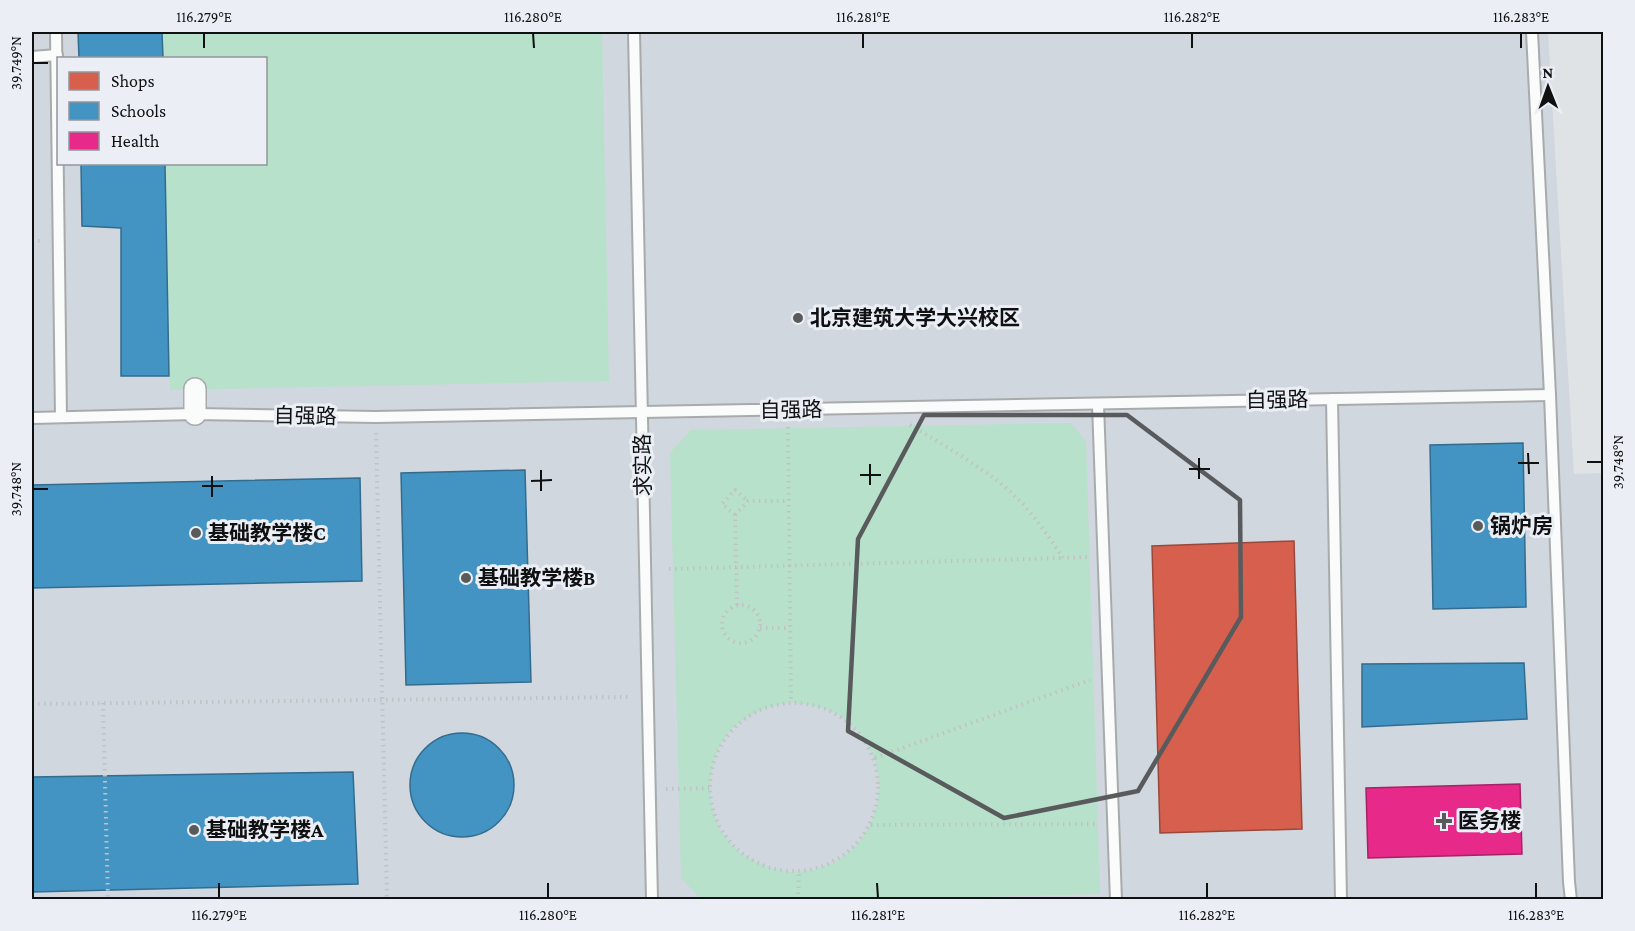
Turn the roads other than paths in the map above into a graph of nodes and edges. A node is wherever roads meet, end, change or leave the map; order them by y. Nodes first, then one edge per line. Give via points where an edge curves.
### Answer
1 (56, 32) edge
2 (634, 32) edge
3 (1532, 32) edge
4 (57, 55) joint
5 (32, 57) edge
6 (58, 165) edge
7 (195, 389) dead end
8 (1550, 395) junction
9 (1332, 399) junction
10 (1098, 404) junction
11 (642, 412) junction
12 (195, 414) junction
13 (61, 417) junction
14 (32, 418) edge
15 (652, 900) edge
16 (1116, 900) edge
17 (1341, 900) edge
18 (1572, 900) edge

1 - 4 lane
2 - 11 lane, 求实路
3 - 8 lane
4 - 5 lane
6 - 13 lane
7 - 12 street
8 - 9 lane, 自强路
8 - 18 lane
9 - 10 lane, 自强路
9 - 17 lane
10 - 11 lane, 自强路
10 - 16 lane
11 - 12 lane, 自强路 via 375,417
11 - 15 lane, 求实路
12 - 13 lane, 自强路
13 - 14 lane, 自强路

